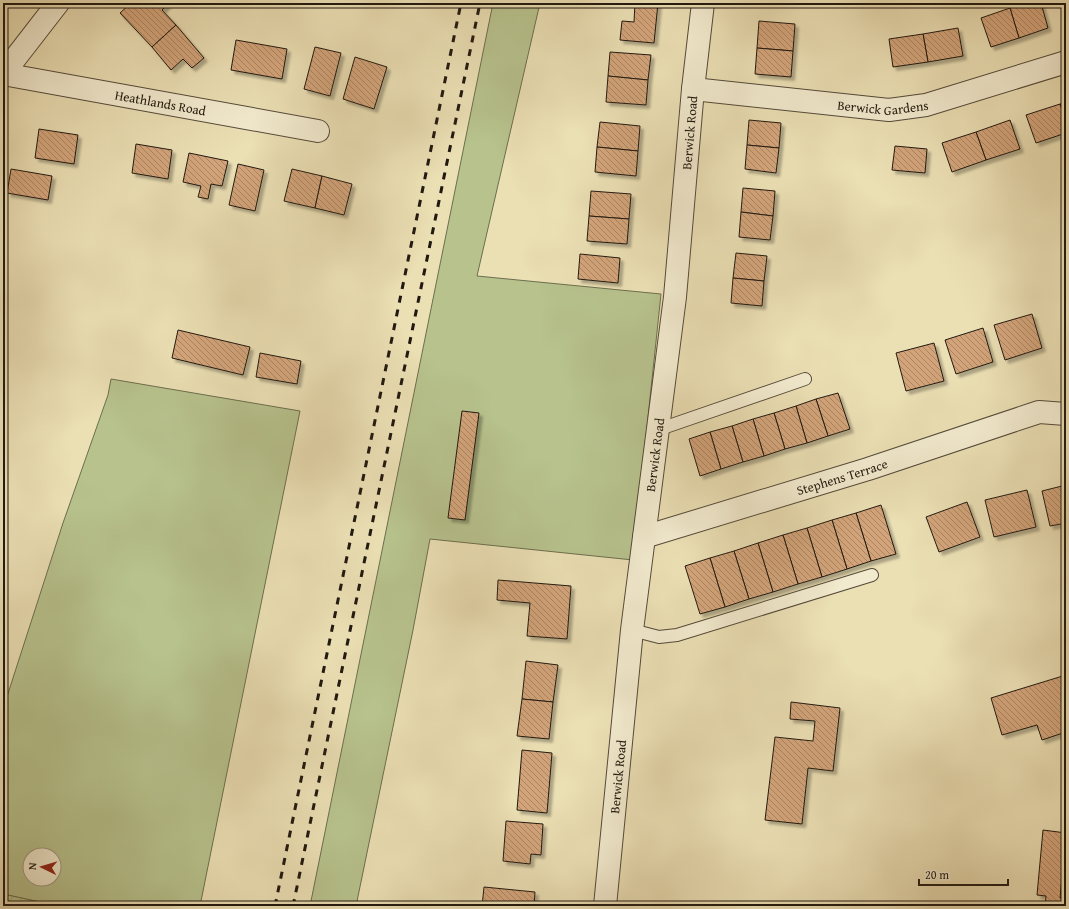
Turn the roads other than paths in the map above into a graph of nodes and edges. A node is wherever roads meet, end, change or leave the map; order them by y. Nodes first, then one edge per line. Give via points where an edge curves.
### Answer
1 (58, 3) edge
2 (703, 3) edge
3 (1066, 62) edge
4 (3, 74) edge
5 (693, 89) junction
6 (318, 131) dead end
7 (805, 379) dead end
8 (1066, 414) edge
9 (657, 430) junction
10 (644, 537) junction
11 (872, 575) dead end
12 (632, 630) junction
13 (605, 906) edge

1 - 4 street
2 - 5 street, Berwick Road
3 - 5 street, Berwick Gardens via 926,105 889,110
4 - 6 street, Heathlands Road
5 - 9 street, Berwick Road via 675,297
7 - 9 lane
8 - 10 street, Stephens Terrace via 1039,412 868,469
9 - 10 street, Berwick Road
10 - 12 street, Berwick Road
11 - 12 lane via 677,635 659,637
12 - 13 street, Berwick Road

